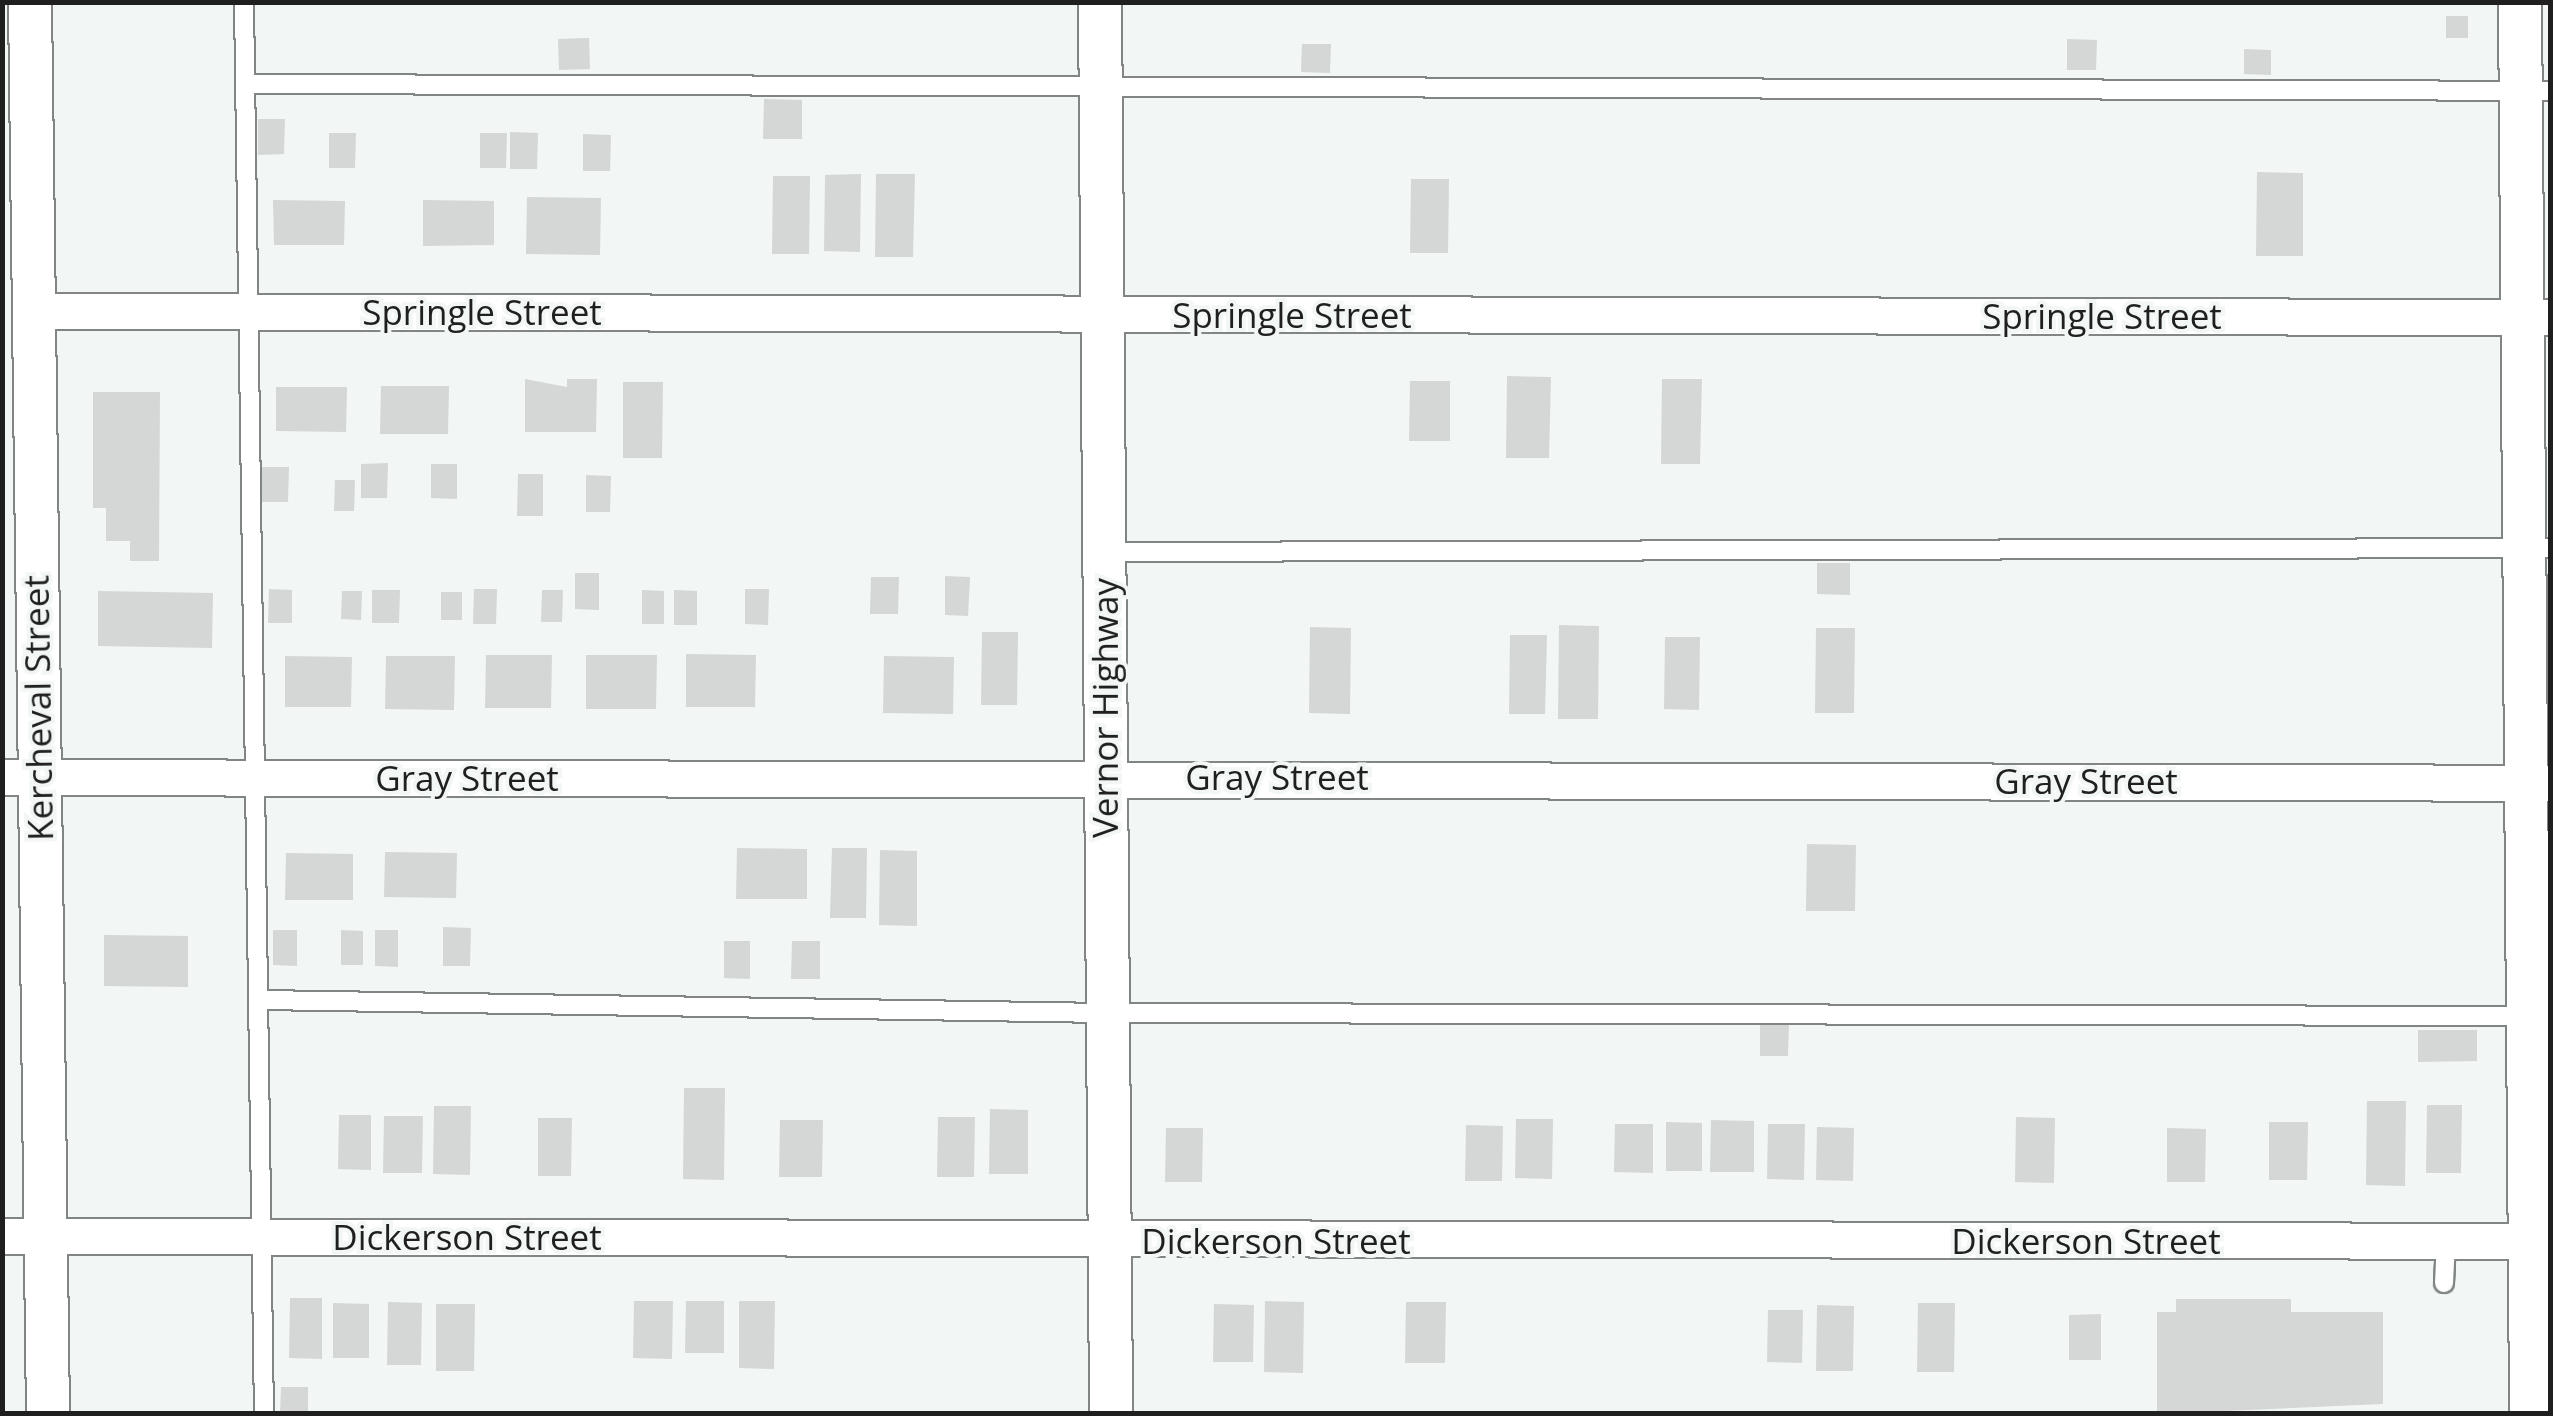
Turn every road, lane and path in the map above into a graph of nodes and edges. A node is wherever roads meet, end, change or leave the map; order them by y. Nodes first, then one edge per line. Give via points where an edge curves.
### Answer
1 (30, 2) edge
2 (244, 2) edge
3 (1100, 2) edge
4 (2520, 2) edge
5 (244, 84) junction
6 (1101, 91) junction
7 (2536, 91) edge
8 (33, 311) junction
9 (247, 311) junction
10 (1102, 315) junction
11 (2537, 317) edge
12 (2538, 548) edge
13 (1104, 552) junction
14 (1106, 776) junction
15 (21, 777) edge
16 (254, 779) junction
17 (2538, 782) edge
18 (260, 1000) junction
19 (1108, 1014) junction
20 (2539, 1016) edge
21 (2, 1236) edge
22 (46, 1236) junction
23 (261, 1236) junction
24 (1111, 1241) junction
25 (2446, 1241) junction
26 (2540, 1241) edge
27 (2444, 1283) dead end
28 (48, 1414) edge
29 (264, 1414) edge
30 (1111, 1414) edge
31 (2532, 1414) edge

1 - 8 street, Kercheval Street
2 - 5 lane
3 - 6 street, Vernor Highway
4 - 7 street
5 - 6 lane
5 - 9 lane
6 - 7 lane
6 - 10 street, Vernor Highway
7 - 11 street
8 - 9 street, Springle Street
8 - 15 street, Kercheval Street
9 - 10 street, Springle Street
9 - 16 lane
10 - 11 street, Springle Street
10 - 13 street, Vernor Highway
11 - 12 street
12 - 13 lane
12 - 17 street
13 - 14 street, Vernor Highway
14 - 16 street, Gray Street
14 - 17 street, Gray Street
14 - 19 street, Vernor Highway
15 - 16 street, Gray Street
15 - 22 street, Kercheval Street
16 - 18 lane
17 - 20 street
18 - 19 lane
18 - 23 lane
19 - 20 lane
19 - 24 street, Vernor Highway
20 - 26 street
21 - 22 street, Dickerson Street
22 - 23 street, Dickerson Street
22 - 28 street, Kercheval Street
23 - 24 street, Dickerson Street
23 - 29 lane
24 - 25 street, Dickerson Street
24 - 30 street, Vernor Highway
25 - 26 street, Dickerson Street
25 - 27 lane
26 - 31 street

